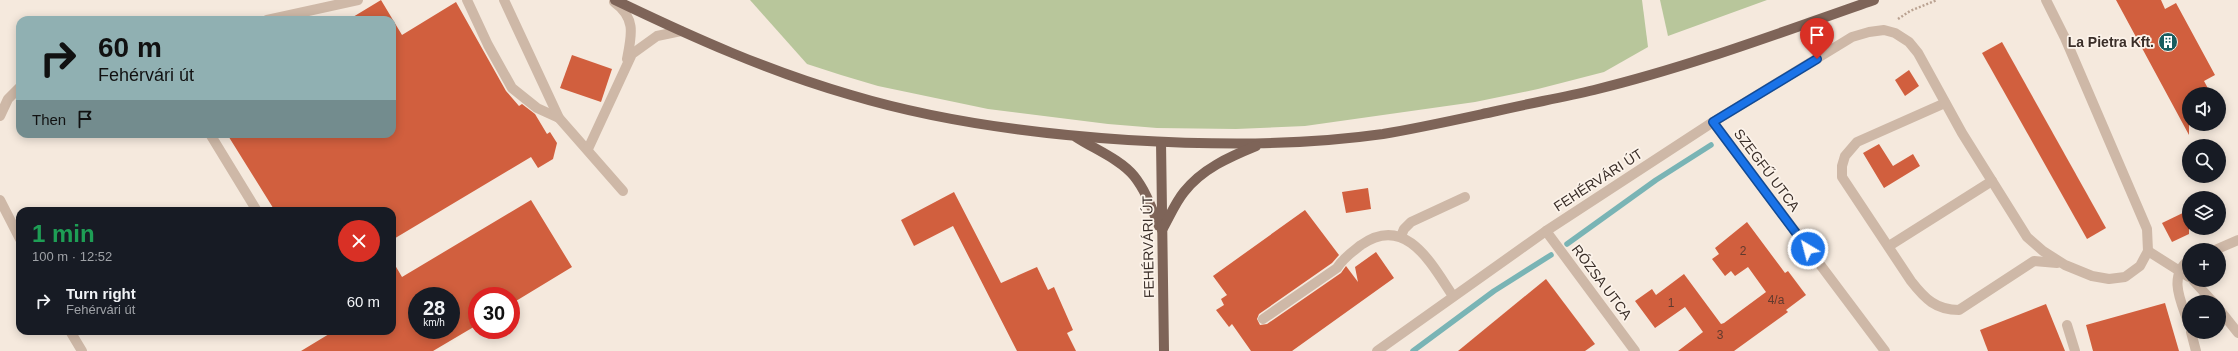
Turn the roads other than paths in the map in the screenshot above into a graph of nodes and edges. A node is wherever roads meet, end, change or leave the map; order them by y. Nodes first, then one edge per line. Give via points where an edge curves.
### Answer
1 (358, 0) edge
2 (467, 0) edge
3 (504, 0) edge
4 (612, 0) edge
5 (615, 0) edge
6 (1874, 0) edge
7 (2046, 0) edge
8 (285, 16) edge
9 (681, 31) junction
10 (624, 70) junction
11 (16, 91) edge
12 (1945, 103) junction
13 (0, 116) edge
14 (559, 118) junction
15 (1713, 122) junction
16 (1074, 136) junction
17 (212, 138) edge
18 (1161, 142) junction
19 (1259, 144) junction
20 (588, 149) junction
21 (1992, 181) junction
22 (623, 191) dead end
23 (1465, 197) dead end
24 (0, 200) edge
25 (255, 207) edge
26 (1546, 230) junction
27 (16, 231) edge
28 (1161, 232) junction
29 (1401, 236) junction
30 (2238, 240) edge
31 (2226, 245) edge
32 (1889, 246) junction
33 (2148, 251) junction
34 (2065, 265) junction
35 (2182, 267) edge
36 (2179, 270) junction
37 (2182, 272) edge
38 (2199, 287) edge
39 (2207, 295) edge
40 (1453, 296) junction
41 (2182, 304) edge
42 (2226, 318) edge
43 (1263, 319) dead end
44 (2067, 325) dead end
45 (2238, 333) edge
46 (72, 335) edge
47 (2193, 339) edge
48 (1390, 347) edge
49 (82, 351) edge
50 (1164, 351) edge
51 (1377, 351) edge
52 (1635, 351) edge
53 (1885, 351) edge
54 (2075, 351) edge
55 (2196, 351) edge

1 - 8 street
2 - 14 street via 512,88 537,108
3 - 14 street
4 - 10 street via 624,9 630,18 631,38
5 - 9 main road
6 - 19 main road via 1727,51 1595,89 1384,133
7 - 33 street via 2065,38 2147,229
9 - 10 street via 657,36 637,49
9 - 16 main road via 770,68 849,95 895,107 993,126
10 - 20 street
11 - 13 street via 8,99
12 - 15 street, FEHÉRVÁRI ÚT via 1918,53 1909,42 1884,30 1852,37
12 - 21 street
12 - 32 street via 1857,142 1845,156 1842,177
14 - 20 street
15 - 26 street, FEHÉRVÁRI ÚT
15 - 53 street, SZEGFŰ UTCA
16 - 18 main road
16 - 28 main road via 1123,166 1134,176 1148,198
17 - 25 street
18 - 19 main road
18 - 28 main road, FEHÉRVÁRI ÚT
19 - 28 main road via 1226,158 1198,177 1183,193
20 - 22 street
21 - 32 street
21 - 34 street via 2027,237
23 - 29 street via 1411,222
24 - 27 street
26 - 40 street, FEHÉRVÁRI ÚT
26 - 52 street, RÓZSA UTCA
28 - 50 main road, FEHÉRVÁRI ÚT
29 - 40 street via 1416,245
29 - 43 street via 1384,235 1368,240 1344,258 1337,268
30 - 31 street
32 - 34 street via 1919,291 1946,310 1959,310 1971,304 2034,261
33 - 34 street via 2140,266 2125,277 2109,279 2092,276
33 - 36 street
35 - 36 street
36 - 37 street
36 - 41 street via 2176,286
38 - 39 street
40 - 48 street, FEHÉRVÁRI ÚT
42 - 45 street
44 - 54 street
46 - 49 street
47 - 55 street
48 - 51 street, FEHÉRVÁRI ÚT

